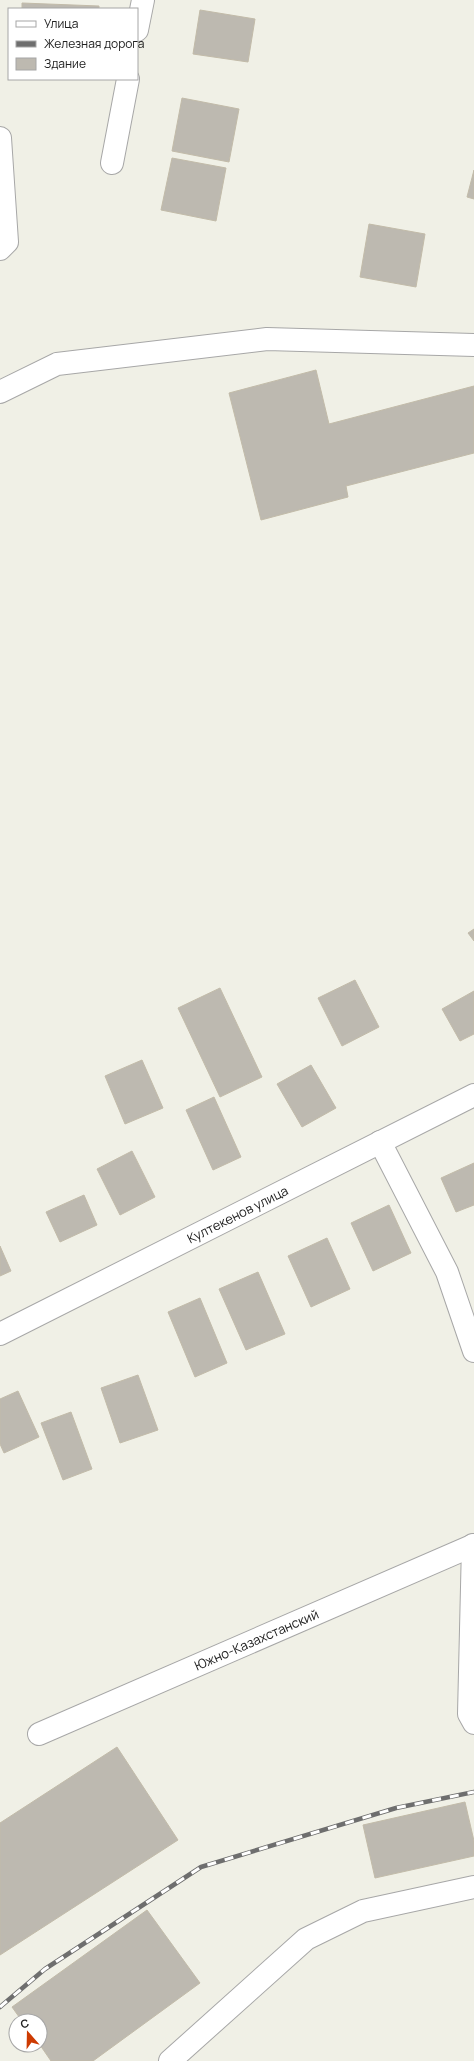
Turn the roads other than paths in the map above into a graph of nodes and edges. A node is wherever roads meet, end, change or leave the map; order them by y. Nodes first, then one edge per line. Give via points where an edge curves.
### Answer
1 (143, 0) edge
2 (138, 25) edge
3 (128, 80) edge
4 (0, 138) edge
5 (112, 164) dead end
6 (0, 249) edge
7 (474, 345) edge
8 (0, 392) edge
9 (474, 1095) edge
10 (380, 1142) junction
11 (0, 1334) edge
12 (474, 1351) edge
13 (474, 1545) edge
14 (474, 1723) edge
15 (39, 1734) dead end
16 (474, 1887) edge
17 (170, 2061) edge

1 - 2 street
3 - 5 street
4 - 6 street via 7,242
7 - 8 street via 267,339 57,364
9 - 10 street, Култекенов улица
10 - 11 street, Култекенов улица
10 - 12 street via 447,1272
13 - 14 street via 469,1714
13 - 15 street, Южно-Казахстанский
16 - 17 street via 363,1911 306,1938

